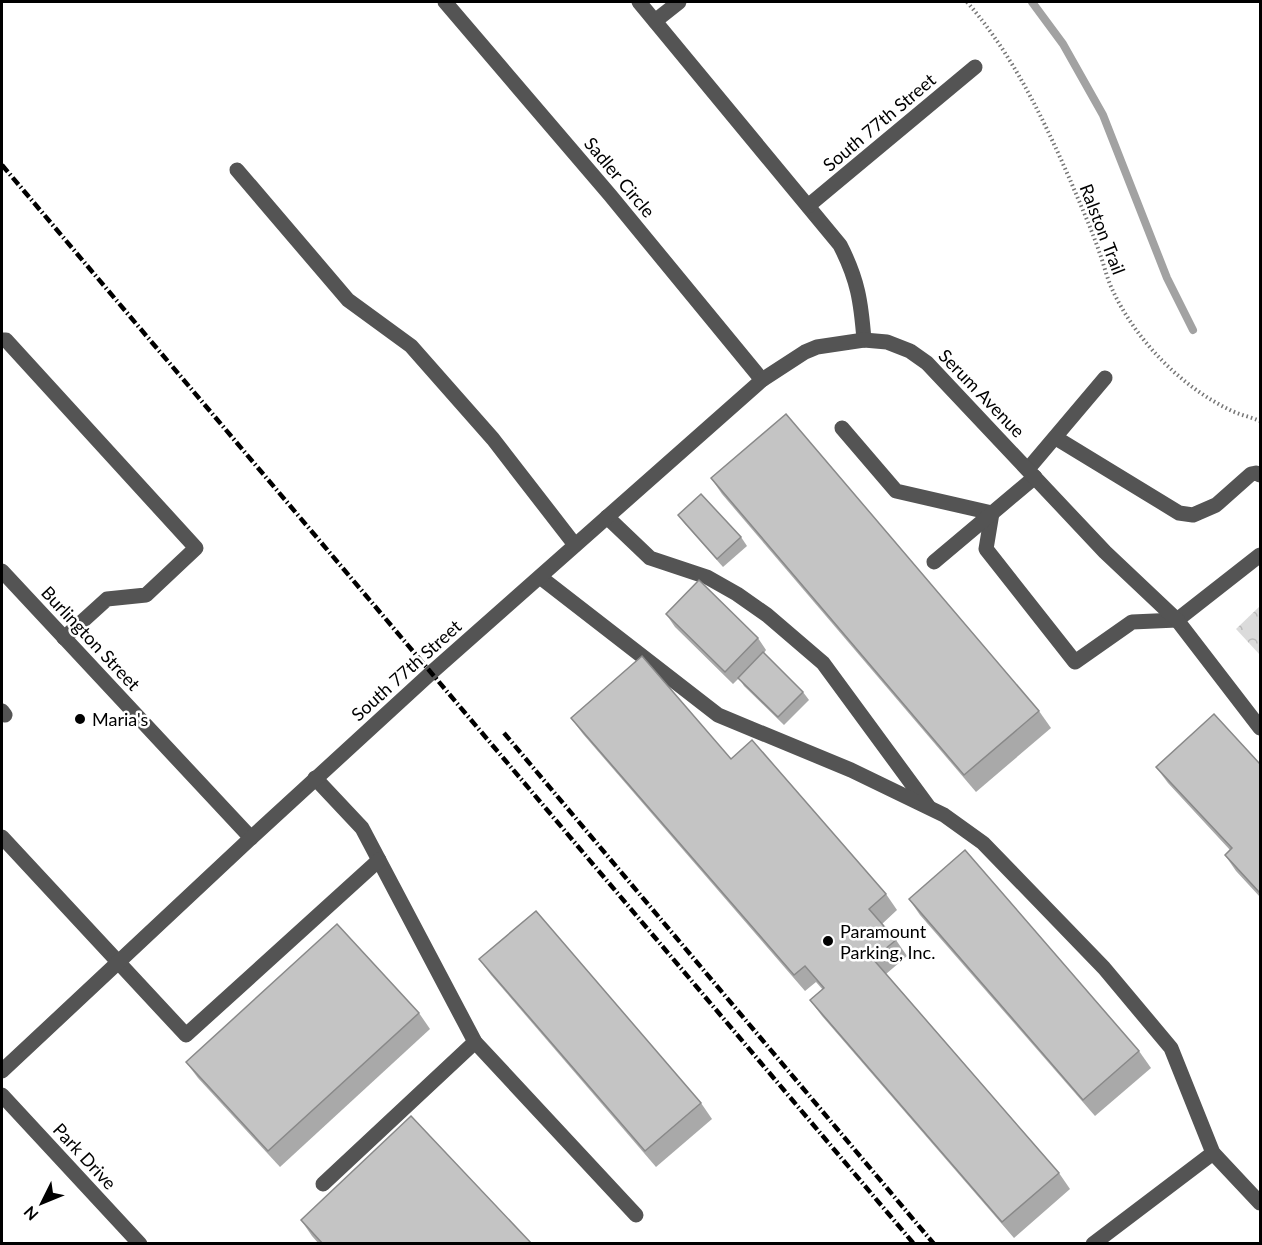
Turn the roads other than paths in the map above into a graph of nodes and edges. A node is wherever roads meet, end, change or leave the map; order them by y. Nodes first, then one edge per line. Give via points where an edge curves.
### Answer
1 (445, 2) edge
2 (639, 2) edge
3 (679, 2) edge
4 (655, 21) junction
5 (975, 67) dead end
6 (237, 170) dead end
7 (808, 206) junction
8 (2, 340) edge
9 (864, 340) junction
10 (1105, 378) dead end
11 (762, 381) junction
12 (843, 428) dead end
13 (1056, 438) junction
14 (1031, 473) junction
15 (1260, 475) edge
16 (992, 513) junction
17 (607, 517) junction
18 (575, 545) junction
19 (1260, 555) edge
20 (934, 562) dead end
21 (2, 571) edge
22 (540, 577) junction
23 (1177, 620) junction
24 (64, 638) junction
25 (1260, 728) edge
26 (315, 778) junction
27 (930, 809) junction
28 (2, 837) edge
29 (251, 838) junction
30 (379, 860) junction
31 (117, 962) junction
32 (475, 1042) junction
33 (2, 1071) edge
34 (2, 1095) edge
35 (1213, 1153) junction
36 (323, 1184) dead end
37 (1260, 1203) edge
38 (636, 1215) dead end
39 (141, 1244) edge
40 (1093, 1244) edge

1 - 11 street, Sadler Circle
2 - 4 street
3 - 4 street
4 - 7 street
5 - 7 street, South 77th Street
6 - 18 street via 348,300 411,346 493,439
7 - 9 street via 840,245 853,270
8 - 24 street via 196,548 146,595 106,599
9 - 11 street, South 77th Street via 817,347
9 - 14 street, Serum Avenue via 887,342 927,363
10 - 13 street
11 - 17 street, South 77th Street
12 - 16 street via 896,491
13 - 14 street
13 - 15 street via 1186,515 1216,505 1251,474
14 - 16 street
14 - 23 street, Serum Avenue via 1105,552
16 - 20 street
16 - 23 street via 986,549 1075,662 1132,622
17 - 18 street, South 77th Street
17 - 27 street via 650,558 707,577 737,594 823,663
18 - 22 street, South 77th Street
19 - 23 street
21 - 24 street, Burlington Street
22 - 26 street, South 77th Street
22 - 27 street via 718,715 851,770
23 - 25 street, Serum Avenue
24 - 29 street, Burlington Street
26 - 29 street, South 77th Street
26 - 30 street via 362,828
27 - 35 street via 983,843 1104,968 1172,1048
28 - 31 street
29 - 31 street, South 77th Street
30 - 31 street via 186,1035
30 - 32 street
31 - 33 street, South 77th Street
32 - 36 street
32 - 38 street
34 - 39 street, Park Drive
35 - 37 street
35 - 40 street

